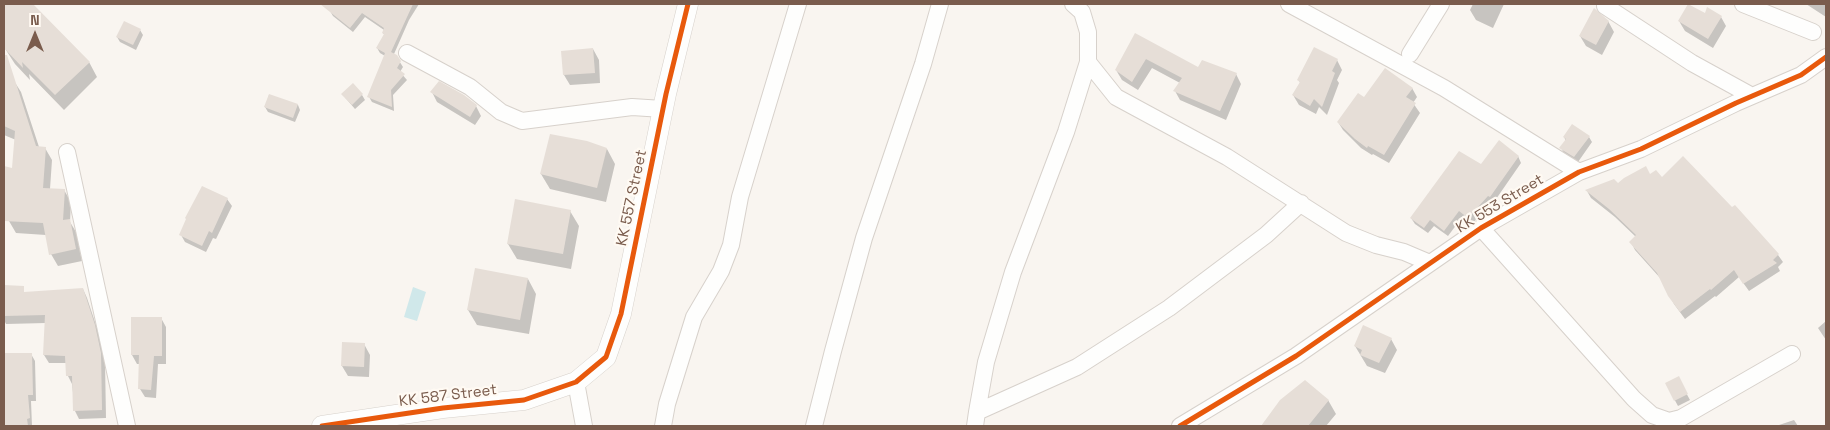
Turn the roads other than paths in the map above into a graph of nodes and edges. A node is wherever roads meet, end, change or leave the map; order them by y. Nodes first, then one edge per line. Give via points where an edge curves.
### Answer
1 (688, 4) edge
2 (798, 4) edge
3 (940, 4) edge
4 (1073, 4) edge
5 (1289, 4) edge
6 (1441, 4) edge
7 (1605, 4) edge
8 (1743, 4) edge
9 (1813, 32) dead end
10 (407, 53) dead end
11 (1410, 54) dead end
12 (1826, 56) edge
13 (1088, 62) junction
14 (1752, 96) junction
15 (663, 109) junction
16 (67, 152) dead end
17 (1579, 172) junction
18 (1301, 203) junction
19 (1481, 228) junction
20 (1430, 263) junction
21 (1792, 354) dead end
22 (576, 382) junction
23 (976, 419) edge
24 (127, 426) edge
25 (322, 426) edge
26 (584, 426) edge
27 (662, 426) edge
28 (814, 426) edge
29 (1180, 426) edge

1 - 15 street, KK 557 Street
2 - 27 street via 740,197 731,245 721,271 694,317
3 - 28 street via 864,238
4 - 13 street via 1082,12 1088,32
5 - 17 street via 1444,88
6 - 11 street
7 - 14 street via 1692,63
8 - 9 street
10 - 15 street via 470,87 501,112 522,121 632,107
12 - 14 street, KK 553 Street via 1801,75
13 - 18 street via 1116,97 1227,157
13 - 23 street via 1066,132 1013,272 986,362
14 - 17 street, KK 553 Street via 1641,149
15 - 22 street, KK 557 Street via 621,314 606,357
16 - 24 street
17 - 19 street, KK 553 Street
18 - 20 street via 1346,233
18 - 23 street via 1266,235 1169,308 1077,367
19 - 20 street, KK 553 Street
19 - 21 street via 1652,415 1668,421 1681,418
20 - 29 street, KK 553 Street via 1296,356
22 - 25 street, KK 587 Street via 524,400
22 - 26 street

